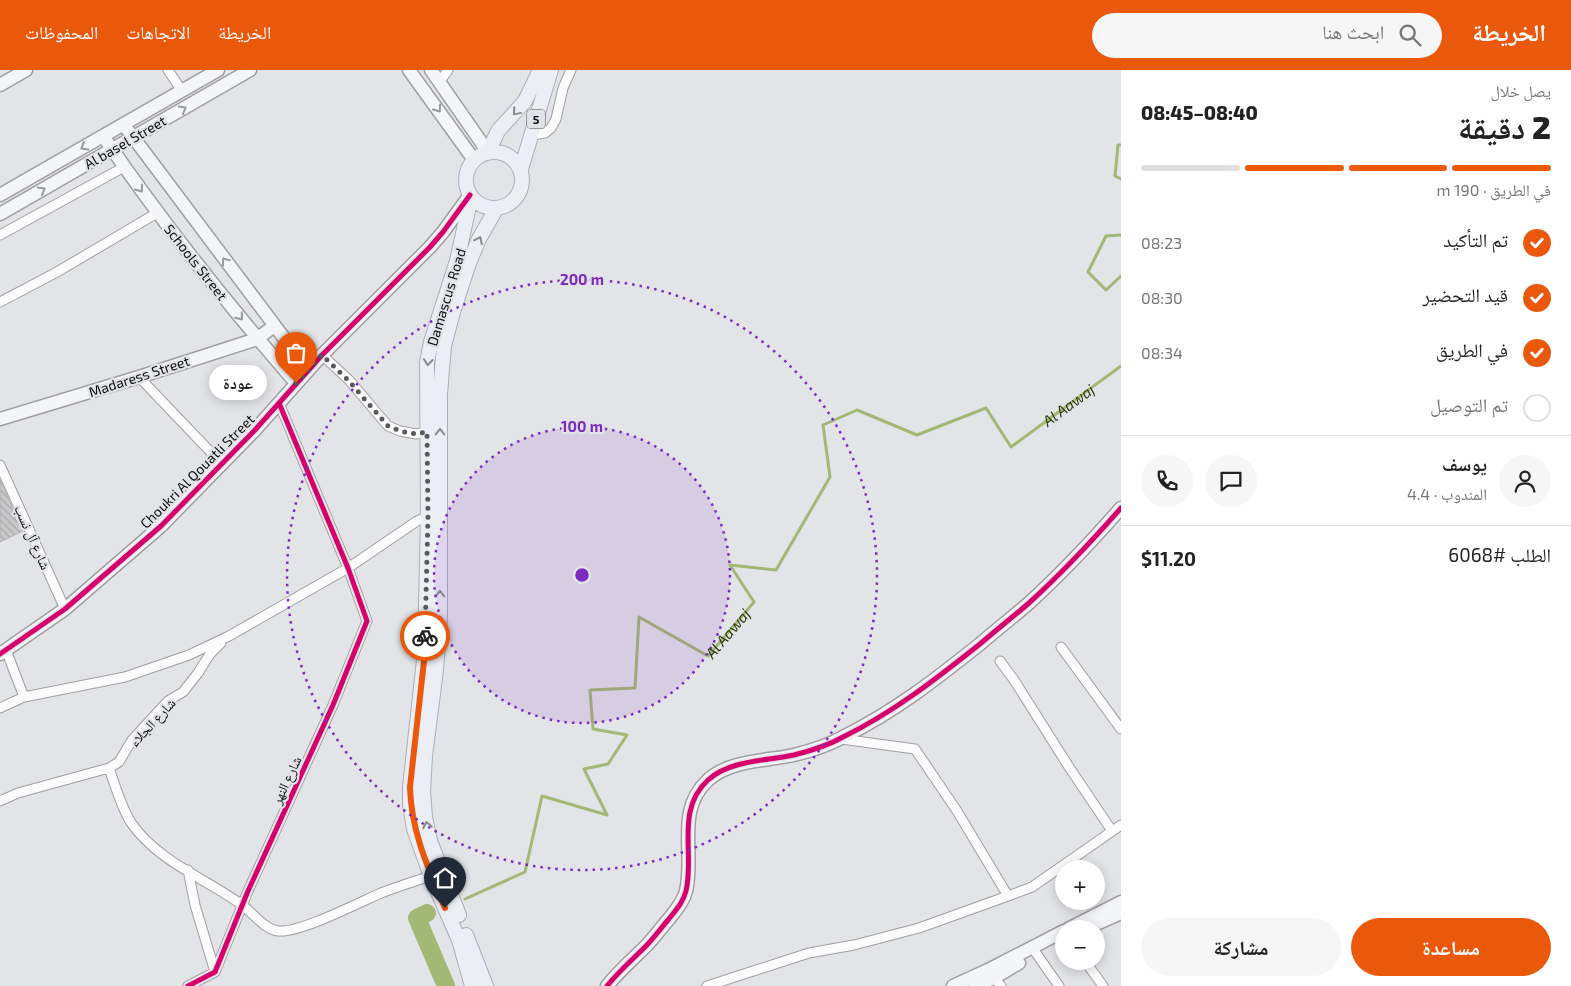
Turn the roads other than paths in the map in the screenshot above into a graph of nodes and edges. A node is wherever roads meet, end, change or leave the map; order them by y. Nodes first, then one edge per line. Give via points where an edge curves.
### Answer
1 (26, 70) edge
2 (168, 70) edge
3 (218, 70) edge
4 (250, 70) edge
5 (409, 70) edge
6 (431, 70) edge
7 (448, 70) edge
8 (570, 70) edge
9 (546, 73) edge
10 (440, 81) junction
11 (0, 85) edge
12 (563, 88) junction
13 (182, 91) junction
14 (124, 125) junction
15 (532, 135) junction
16 (103, 136) junction
17 (132, 139) junction
18 (112, 149) junction
19 (488, 152) junction
20 (474, 160) junction
21 (124, 167) junction
22 (521, 169) junction
23 (0, 195) edge
24 (470, 196) junction
25 (496, 209) junction
26 (1, 210) edge
27 (157, 213) junction
28 (0, 235) edge
29 (0, 302) edge
30 (274, 326) junction
31 (257, 338) junction
32 (322, 355) junction
33 (308, 370) junction
34 (139, 377) junction
35 (296, 383) junction
36 (279, 403) junction
37 (0, 419) edge
38 (427, 432) junction
39 (222, 464) junction
40 (0, 465) edge
41 (1121, 508) edge
42 (428, 516) junction
43 (348, 568) junction
44 (65, 609) junction
45 (229, 636) junction
46 (1061, 646) dead end
47 (3, 652) edge
48 (1000, 661) dead end
49 (24, 697) junction
50 (0, 708) edge
51 (1121, 728) edge
52 (841, 739) junction
53 (109, 768) junction
54 (0, 801) edge
55 (1121, 825) edge
56 (1112, 830) junction
57 (188, 870) junction
58 (431, 876) junction
59 (1008, 896) junction
60 (1121, 902) edge
61 (242, 905) junction
62 (1121, 912) edge
63 (1086, 920) edge
64 (1104, 920) edge
65 (1055, 936) edge
66 (1055, 943) edge
67 (1036, 953) junction
68 (1091, 970) edge
69 (215, 972) junction
70 (998, 982) edge
71 (188, 986) edge
72 (472, 986) edge
73 (486, 986) edge
74 (606, 986) edge
75 (706, 986) edge
76 (953, 986) edge
77 (975, 986) edge
78 (1059, 986) edge
79 (1103, 986) edge

1 - 11 street
2 - 13 street
3 - 13 street, Al basel Street
17 -> 4 street, Al basel Street
5 -> 20 street
6 - 10 street
7 - 10 street
8 - 12 street
9 - 12 street
9 - 15 main road, 5
9 -> 19 main road, 5 via 498,131
10 - 19 street
12 - 15 street via 552,128
13 - 14 street, Al basel Street
14 - 16 street, Al basel Street
14 - 17 street, Schools Street
15 - 22 main road, 5
16 - 18 street, Schools Street
16 -> 23 street, Al basel Street
17 - 18 street, Al basel Street
30 -> 17 street, Schools Street
18 - 21 street, Schools Street
26 -> 18 street, Al basel Street
19 - 20 main road
19 - 22 main road via 507,154
20 - 24 main road via 466,176
21 -> 27 street, Schools Street
21 - 28 street
22 - 25 main road via 523,178 519,195 505,207
24 - 25 main road via 478,204
24 - 32 street, Choukri Al Qouatli Street via 430,247
24 -> 38 main road, Damascus Road via 457,261 427,362
73 -> 25 main road via 430,841 423,790 440,616 440,394 444,346 468,263
27 - 29 street
27 -> 31 street, Schools Street
30 - 31 street, Madaress Street
30 - 33 street, Schools Street
31 - 34 street, Madaress Street
31 - 35 street, Schools Street
32 - 33 street, Choukri Al Qouatli Street
32 - 38 street via 388,426 416,434
33 - 35 street, Choukri Al Qouatli Street
34 - 37 street, Madaress Street
34 - 39 street
35 - 36 street, Choukri Al Qouatli Street
36 - 39 street, Choukri Al Qouatli Street
36 - 43 street, شارع النهر
38 - 42 main road, Damascus Road
39 - 44 street, Choukri Al Qouatli Street via 161,526
40 - 44 street, شارع آل نسب
41 - 52 street via 1029,603 896,708
42 - 43 street
42 - 58 main road, Damascus Road via 425,652 410,805 414,828
43 - 45 street
43 - 61 street, شارع النهر via 367,621 333,705
44 - 47 street, Choukri Al Qouatli Street
45 - 49 street via 188,655 125,677
45 - 53 street, شارع الجلاء via 210,654 183,692 168,701 132,740 118,762
46 - 51 street
47 - 49 street
48 - 56 street
49 - 50 street
52 - 59 street via 915,749
52 - 74 street via 795,754 725,770 698,791 688,818 688,873 686,892 680,905
53 - 54 street
53 - 57 street via 131,823 146,840
55 - 56 street
56 - 59 street via 1032,887
57 - 61 street
57 - 69 street
58 - 61 street via 292,929 278,931 268,927
58 - 72 main road, Damascus Road via 459,940
59 - 75 street via 919,928 809,953
60 - 63 street
61 - 69 street, شارع النهر
62 - 64 street
65 - 76 street
66 - 67 street
67 - 70 street
67 - 78 street
68 - 79 street
69 - 71 street
70 - 77 street

